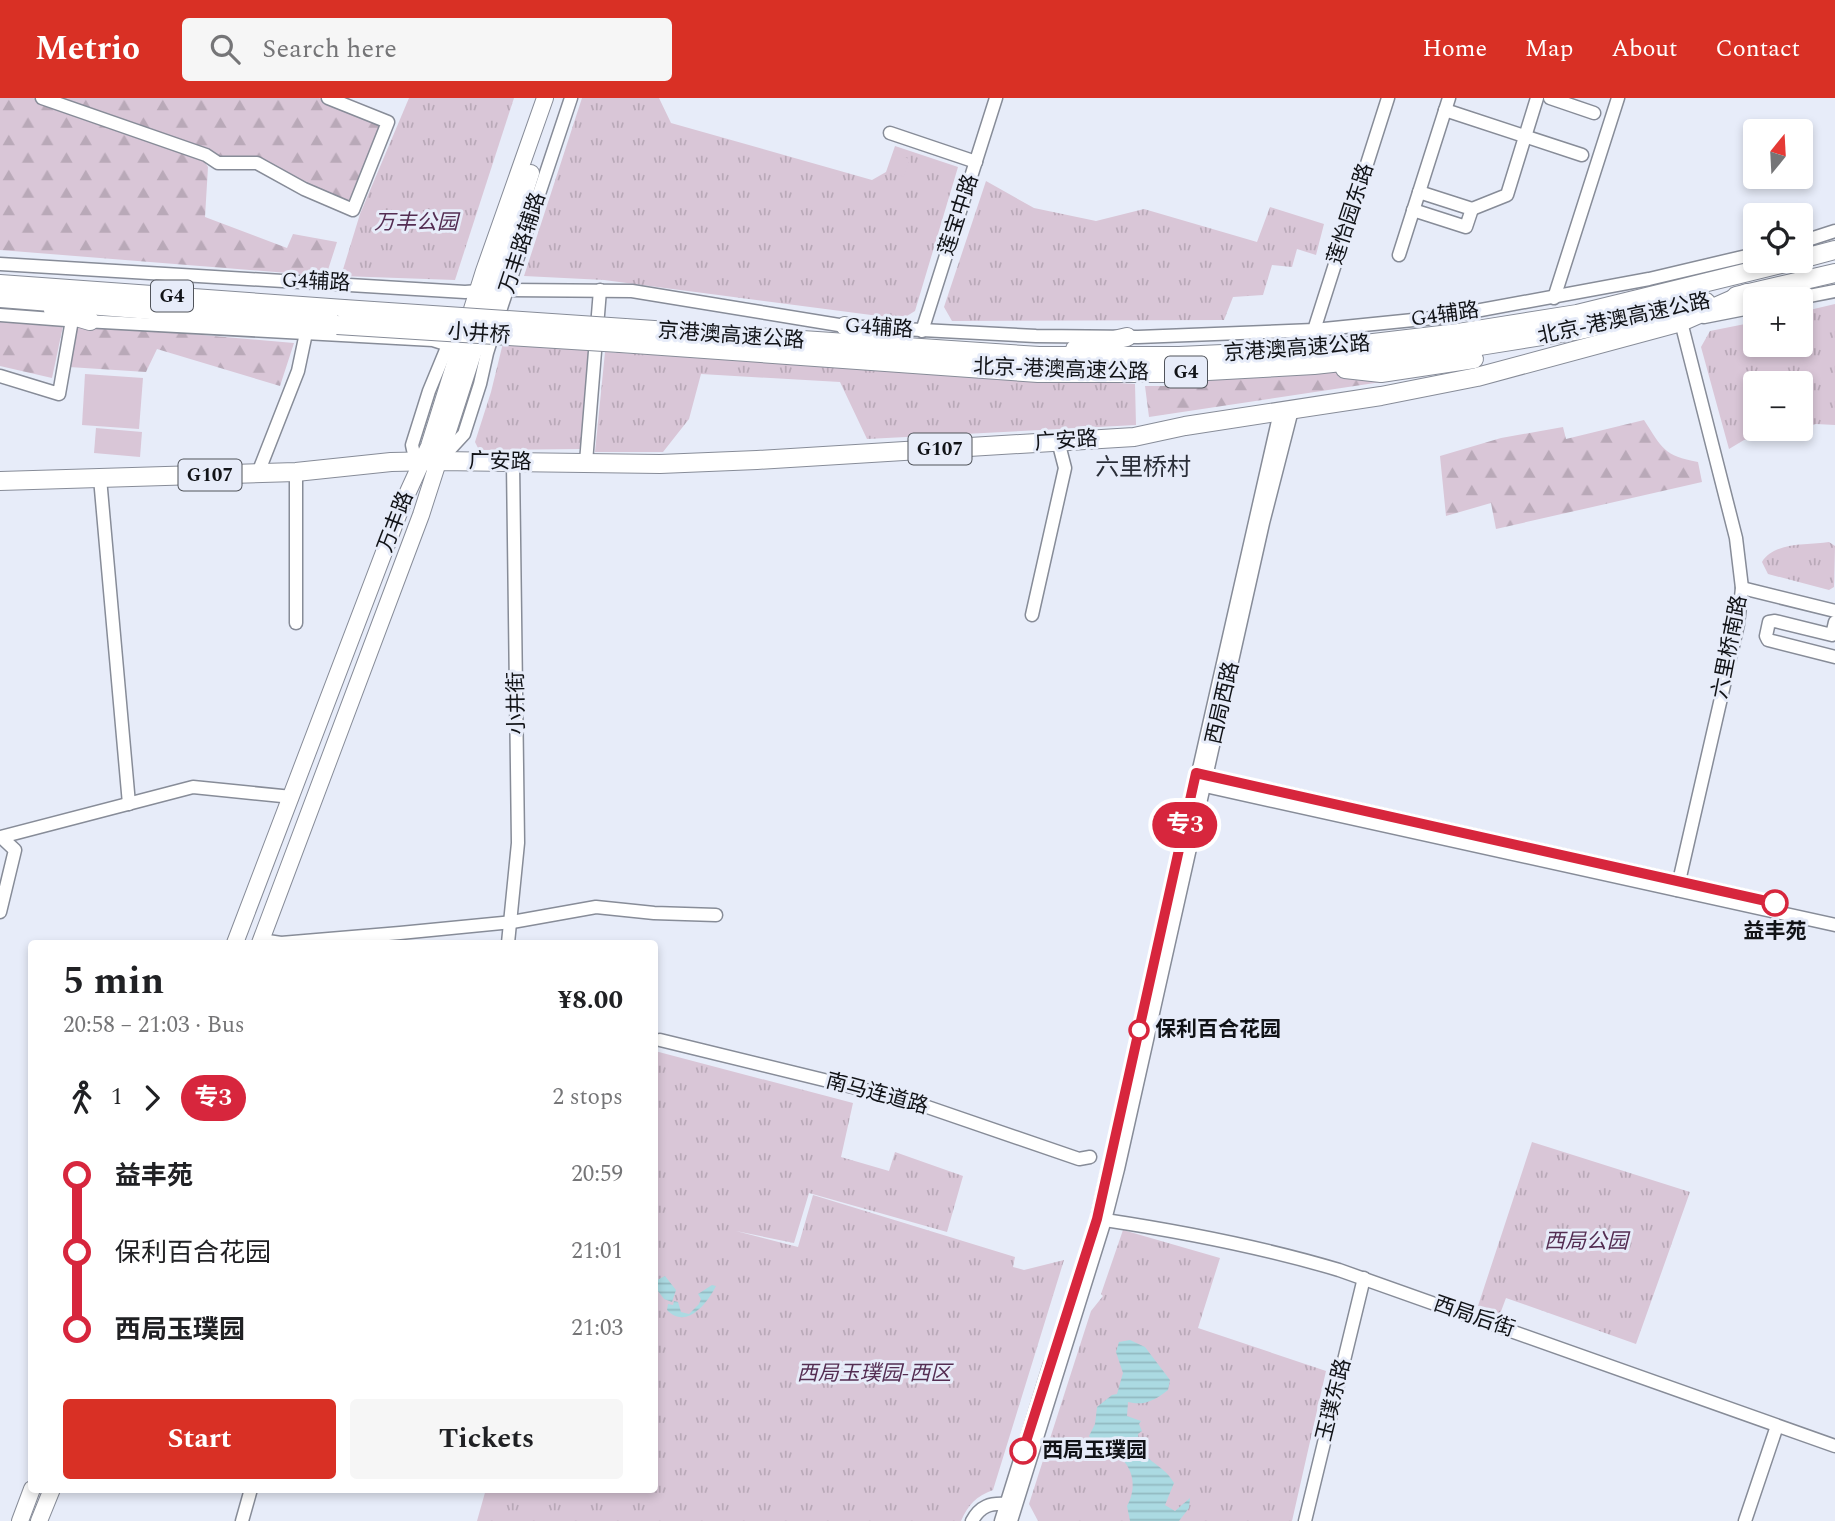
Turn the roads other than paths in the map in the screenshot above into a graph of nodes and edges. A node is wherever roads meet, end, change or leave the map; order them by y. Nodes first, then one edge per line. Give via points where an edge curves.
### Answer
1 (43, 98) edge
2 (328, 98) edge
3 (545, 98) edge
4 (555, 98) edge
5 (571, 98) edge
6 (996, 98) edge
7 (1388, 98) edge
8 (1537, 98) edge
9 (1550, 98) edge
10 (1618, 98) edge
11 (1447, 104) edge
12 (1594, 113) dead end
13 (890, 133) dead end
14 (1525, 136) junction
15 (1582, 155) dead end
16 (976, 162) junction
17 (1419, 192) junction
18 (1472, 209) junction
19 (1413, 210) junction
20 (1835, 231) edge
21 (1813, 238) edge
22 (1835, 250) edge
23 (1399, 255) dead end
24 (1813, 256) edge
25 (1743, 257) edge
26 (0, 264) edge
27 (1835, 272) edge
28 (1744, 273) edge
29 (0, 284) edge
30 (1790, 287) edge
31 (435, 290) junction
32 (493, 290) junction
33 (600, 290) junction
34 (1835, 291) edge
35 (1813, 295) edge
36 (0, 298) edge
37 (1554, 298) junction
38 (19, 299) junction
39 (1743, 301) edge
40 (1743, 303) edge
41 (0, 315) edge
42 (340, 317) junction
43 (72, 320) junction
44 (90, 321) junction
45 (1681, 322) junction
46 (845, 326) junction
47 (922, 331) junction
48 (1314, 331) junction
49 (306, 333) junction
50 (623, 336) junction
51 (1127, 337) junction
52 (433, 340) junction
53 (458, 343) junction
54 (1593, 345) junction
55 (916, 349) junction
56 (1039, 356) junction
57 (1314, 365) junction
58 (0, 376) edge
59 (1286, 411) junction
60 (1058, 441) junction
61 (440, 461) junction
62 (420, 462) junction
63 (586, 462) junction
64 (513, 463) junction
65 (296, 472) junction
66 (258, 473) junction
67 (100, 478) junction
68 (0, 481) edge
69 (402, 505) junction
70 (421, 515) junction
71 (1742, 588) junction
72 (1835, 611) edge
73 (1032, 615) dead end
74 (296, 623) dead end
75 (1834, 631) edge
76 (1835, 657) edge
77 (1200, 779) junction
78 (292, 797) junction
79 (129, 804) junction
80 (4, 873) edge
81 (285, 875) junction
82 (1678, 886) junction
83 (0, 912) edge
84 (716, 915) dead end
85 (1835, 916) edge
86 (512, 922) junction
87 (242, 925) junction
88 (1835, 925) edge
89 (399, 938) edge
90 (236, 940) edge
91 (258, 940) edge
92 (259, 940) edge
93 (352, 940) edge
94 (509, 940) edge
95 (660, 1040) dead end
96 (1090, 1157) dead end
97 (1104, 1220) junction
98 (1364, 1278) junction
99 (1777, 1426) junction
100 (1835, 1446) edge
101 (30, 1493) edge
102 (50, 1493) edge
103 (250, 1493) edge
104 (1006, 1504) junction
105 (20, 1521) edge
106 (39, 1521) edge
107 (243, 1521) edge
108 (972, 1521) edge
109 (1001, 1521) edge
110 (1011, 1521) edge
111 (1305, 1521) edge
112 (1745, 1521) edge

1 - 2 street via 218,163 257,163 353,210 388,122
3 - 32 main road, 万丰路
4 - 32 main road, 万丰路
5 - 32 street, 万丰路辅路
6 - 16 street, 莲宝中路
7 - 48 street, 莲怡园东路
8 - 14 street
9 - 12 street
10 - 37 street
11 - 14 street
11 - 17 street
13 - 16 street
14 - 15 street
14 - 18 street via 1507,195
16 - 47 street, 莲宝中路
17 - 18 street
17 - 19 street
18 - 19 street via 1466,227
19 - 23 street
20 - 21 street
22 - 24 highway
25 - 37 street, G4辅路
26 - 31 street, G4辅路
27 - 30 highway, G4
28 - 56 highway, 京港澳高速公路 / G4 via 1577,314 1314,350
29 - 42 highway, G4
31 - 32 street, G4辅路
31 - 52 street via 444,298 446,308
32 - 33 street, G4辅路
32 - 53 main road, 万丰路
32 - 61 main road, 万丰路
33 - 46 street, G4辅路 via 632,291
33 - 63 street
34 - 35 street
36 - 38 highway, G4
37 - 48 street, G4辅路 via 1443,317
38 - 42 highway, G4
38 - 44 highway
39 - 57 highway, 北京-港澳高速公路 / G4 via 1461,349
40 - 45 highway, G107
41 - 43 street
42 - 50 highway, 小井桥 / G4, bridge
43 - 44 street
43 - 58 street via 59,394
44 - 49 street
45 - 54 highway, 广安路 / G107
45 - 71 street, 六里桥南路 via 1736,538
46 - 47 street, G4辅路
46 - 55 highway
47 - 51 street, G4辅路
48 - 51 street, G4辅路
49 - 52 street
49 - 66 street via 298,371
50 - 55 highway, 京港澳高速公路 / G4
50 - 57 highway, 北京-港澳高速公路 / G4 via 1038,373 1172,373
51 - 56 highway
52 - 53 street
53 - 62 main road, 万丰路 via 429,446
54 - 57 highway via 1381,373
54 - 59 highway, 广安路 / G107 via 1466,380
55 - 56 highway, 京港澳高速公路 / G4
59 - 60 highway, 广安路 / G107 via 1134,437
59 - 77 street, 西局西路
60 - 63 highway, 广安路 / G107 via 757,460
60 - 73 street via 1065,468
61 - 62 highway, G107
61 - 64 highway, 广安路 / G107
61 - 70 main road, 万丰路
62 - 65 highway, G107
62 - 69 main road, 万丰路
63 - 64 highway, 广安路 / G107
64 - 86 street, 小井街 via 518,843
65 - 66 highway, G107
65 - 74 street
66 - 67 highway, G107
67 - 68 highway, G107
67 - 79 street
69 - 70 main road via 410,505
69 - 78 main road, 万丰路
70 - 81 main road, 万丰路
71 - 72 street
71 - 82 street, 六里桥南路 via 1738,624
75 - 76 street via 1775,621 1769,622 1766,636
77 - 82 street
77 - 97 street, 西局西路
77 - 104 street, 西局西路 via 1097,1219
78 - 79 street via 193,787
78 - 81 main road via 290,819 271,873
78 - 87 main road, 万丰路
79 - 80 street via 1,837 15,850
80 - 83 street
81 - 92 main road, 万丰路
82 - 85 street
82 - 88 street
84 - 86 street via 596,907
86 - 89 street
86 - 94 street, 小井街
87 - 90 main road, 万丰路
87 - 91 main road via 257,926
89 - 93 street
95 - 96 street, 南马连道路 via 910,1101 1079,1159
97 - 98 street, 西局后街 via 1277,1251
97 - 110 street, 西局西路
98 - 99 street, 西局后街
98 - 111 street, 玉璞东路
99 - 100 street, 西局后街
99 - 112 street
101 - 105 main road
102 - 106 main road
103 - 107 street
104 - 108 street via 986,1506
104 - 109 street, 西局西路

